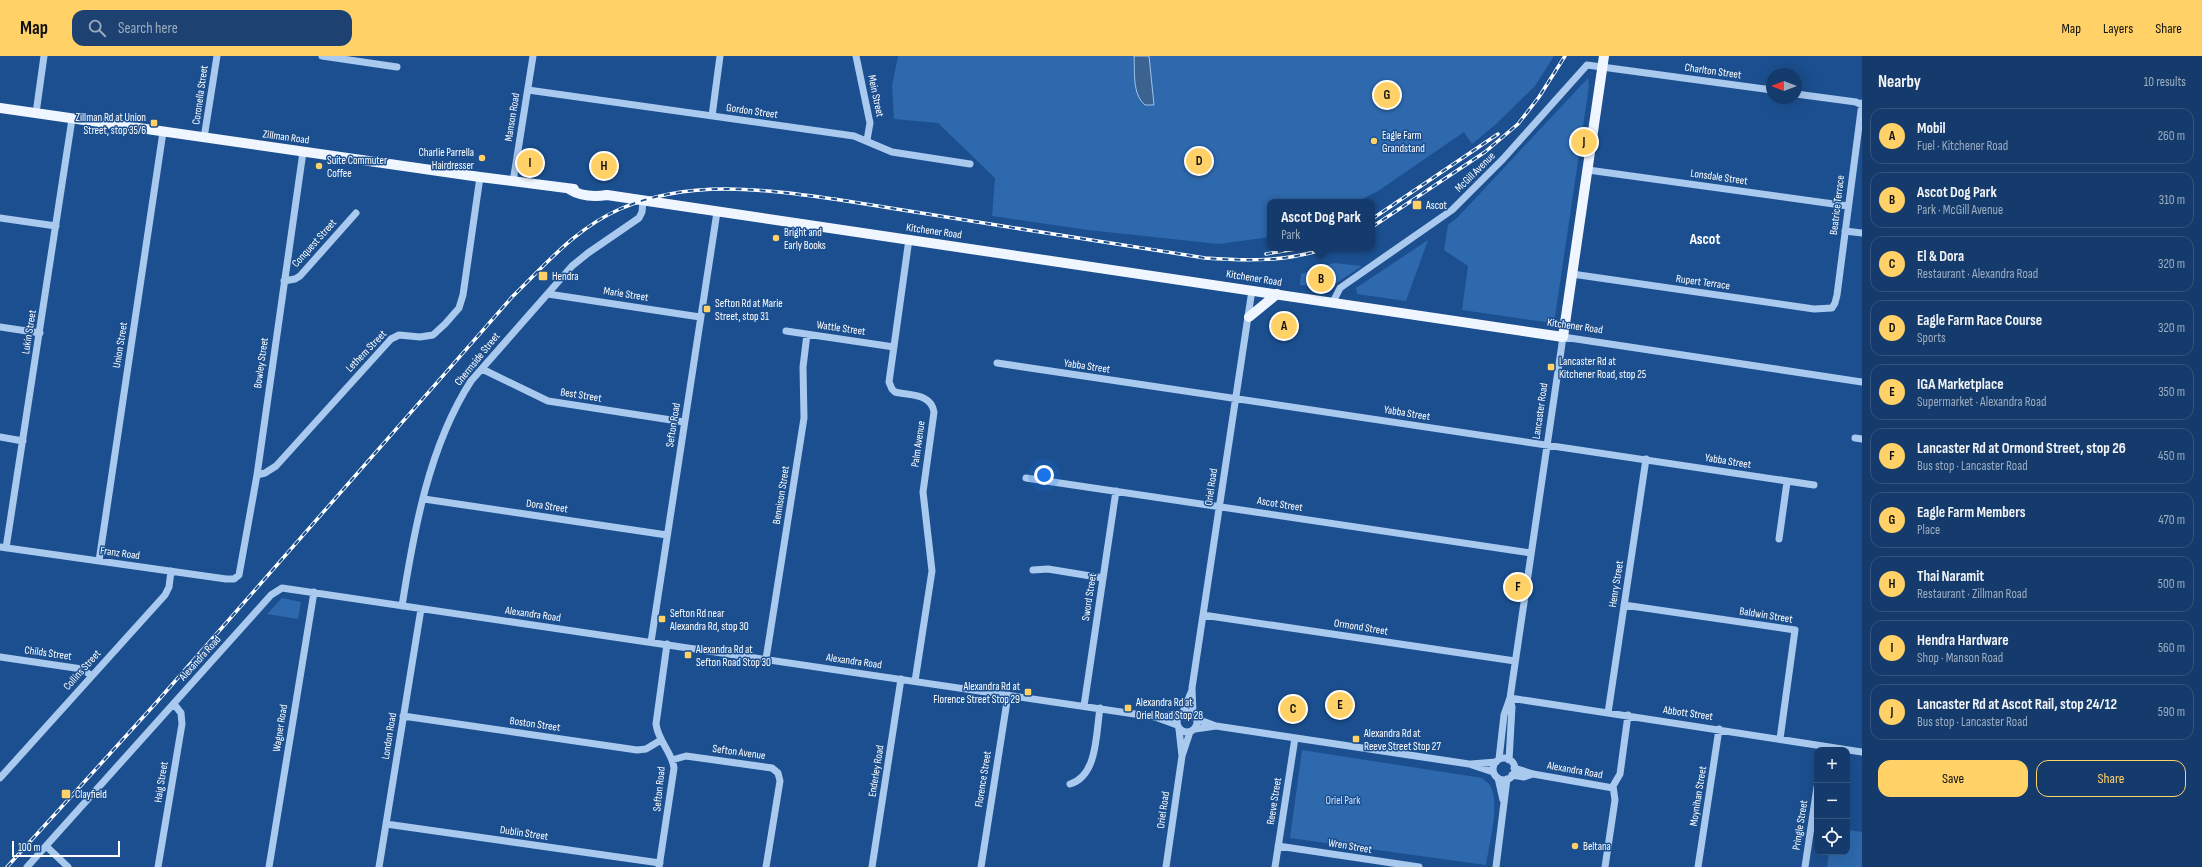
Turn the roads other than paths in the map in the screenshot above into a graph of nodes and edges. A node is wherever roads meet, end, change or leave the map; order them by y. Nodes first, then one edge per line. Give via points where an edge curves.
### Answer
1 (44, 56) edge
2 (217, 56) edge
3 (322, 56) edge
4 (533, 56) edge
5 (720, 56) edge
6 (856, 56) edge
7 (1604, 61) edge
8 (397, 67) dead end
9 (1766, 89) edge
10 (528, 90) junction
11 (1802, 95) edge
12 (1862, 105) edge
13 (0, 108) edge
14 (36, 113) junction
15 (712, 116) junction
16 (72, 119) junction
17 (163, 132) junction
18 (204, 138) junction
19 (867, 140) junction
20 (303, 152) junction
21 (970, 164) dead end
22 (1588, 170) junction
23 (480, 178) junction
24 (513, 182) junction
25 (643, 201) junction
26 (1848, 206) junction
27 (717, 212) junction
28 (356, 213) dead end
29 (0, 218) edge
30 (56, 226) junction
31 (1845, 231) junction
32 (1862, 233) edge
33 (909, 239) junction
34 (1572, 274) junction
35 (284, 281) junction
36 (1252, 290) junction
37 (548, 294) junction
38 (1277, 294) junction
39 (1332, 302) junction
40 (1832, 308) joint
41 (700, 317) junction
42 (1248, 317) junction
43 (0, 327) edge
44 (786, 331) dead end
45 (40, 333) junction
46 (807, 334) junction
47 (1563, 337) junction
48 (894, 347) junction
49 (997, 364) dead end
50 (482, 369) junction
51 (1862, 382) edge
52 (1235, 399) junction
53 (684, 422) junction
54 (0, 437) edge
55 (23, 441) junction
56 (1547, 445) junction
57 (1646, 459) junction
58 (257, 475) junction
59 (1026, 478) dead end
60 (1787, 482) junction
61 (1814, 485) dead end
62 (1116, 491) junction
63 (424, 499) junction
64 (1219, 506) junction
65 (667, 535) junction
66 (1779, 539) dead end
67 (3, 548) edge
68 (1531, 553) junction
69 (98, 561) junction
70 (1033, 570) dead end
71 (171, 571) junction
72 (237, 577) joint
73 (1103, 578) junction
74 (314, 592) junction
75 (1624, 605) junction
76 (402, 606) junction
77 (421, 609) junction
78 (1204, 615) junction
79 (651, 642) junction
80 (667, 644) junction
81 (0, 657) edge
82 (766, 659) junction
83 (1515, 661) junction
84 (92, 676) junction
85 (901, 679) junction
86 (915, 681) junction
87 (1192, 688) junction
88 (1008, 695) junction
89 (1510, 698) junction
90 (174, 704) junction
91 (1084, 706) junction
92 (1100, 708) junction
93 (1182, 713) junction
94 (1608, 713) junction
95 (403, 716) junction
96 (1628, 716) junction
97 (1155, 717) junction
98 (1195, 717) junction
99 (1216, 726) junction
100 (1178, 727) junction
101 (1720, 729) junction
102 (1192, 730) junction
103 (1294, 738) junction
104 (1780, 739) junction
105 (661, 740) junction
106 (1818, 747) edge
107 (1850, 751) edge
108 (1862, 752) edge
109 (1182, 756) junction
110 (672, 760) junction
111 (1497, 760) junction
112 (1509, 760) junction
113 (1469, 764) junction
114 (1493, 772) junction
115 (1511, 774) junction
116 (0, 778) edge
117 (1498, 778) junction
118 (1070, 784) dead end
119 (1613, 788) junction
120 (1504, 804) junction
121 (1814, 807) edge
122 (386, 824) junction
123 (46, 846) junction
124 (1278, 846) junction
125 (660, 865) edge
126 (1386, 865) edge
127 (28, 867) edge
128 (68, 867) edge
129 (158, 867) edge
130 (269, 867) edge
131 (379, 867) edge
132 (766, 867) edge
133 (872, 867) edge
134 (981, 867) edge
135 (1166, 867) edge
136 (1275, 867) edge
137 (1419, 867) edge
138 (1496, 867) edge
139 (1605, 867) edge
140 (1698, 867) edge
141 (1805, 867) edge

1 - 14 street
2 - 18 street, Coronella Street
3 - 8 street
4 - 10 street, Manson Road
5 - 15 street
6 - 19 street, Mein Street via 870,123
7 - 9 street, Charlton Street
7 - 22 main road, Lancaster Road
7 - 39 street, McGill Avenue via 1587,65 1503,159 1452,210 1340,288
10 - 15 street, Gordon Street
10 - 24 street, Manson Road
11 - 12 street
12 - 26 street, Beatrice Terrace
13 - 14 main road, Zillman Road
14 - 16 main road, Zillman Road
15 - 19 street, Gordon Street
16 - 17 main road, Zillman Road
16 - 30 street, Lukin Street
17 - 18 main road, Zillman Road
17 - 69 street, Union Street
18 - 20 main road, Zillman Road
19 - 21 street, Gordon Street via 892,152
20 - 23 main road, Zillman Road
20 - 35 street, Bowley Street
22 - 26 street, Lonsdale Street
22 - 34 main road, Lancaster Road
23 - 24 main road, Zillman Road
23 - 58 street, Lethem Street via 463,295 454,314 433,335 399,335 391,339 276,466 266,473
24 - 25 main road, Zillman Road via 569,190 594,190 607,195
25 - 27 main road, Kitchener Road
25 - 37 street, Chermside Street via 639,218 580,259
26 - 31 street, Beatrice Terrace
27 - 33 main road, Kitchener Road
27 - 41 street, Sefton Road
28 - 35 street, Conquest Street via 300,276
29 - 30 street
30 - 45 street, Lukin Street
31 - 32 street
31 - 40 street, Beatrice Terrace via 1837,300
33 - 36 main road, Kitchener Road
33 - 48 street, Palm Avenue
34 - 40 street, Rupert Terrace via 1814,309
34 - 47 main road, Lancaster Road
35 - 58 street, Bowley Street
36 - 38 main road, Kitchener Road
36 - 42 street, Oriel Road
37 - 41 street, Marie Street
37 - 50 street, Chermside Street
38 - 39 main road, Kitchener Road
38 - 42 main road
39 - 47 main road, Kitchener Road
41 - 53 street, Sefton Road
42 - 52 street, Oriel Road
43 - 45 street
44 - 46 street, Wattle Street
45 - 55 street, Lukin Street
46 - 48 street, Wattle Street
46 - 82 street, Bennison Street via 803,367 804,418
47 - 51 street, Kitchener Road
47 - 56 street, Lancaster Road
48 - 86 street, Palm Avenue via 890,387 895,392 925,398 931,403 934,412 923,492 932,571
49 - 52 street, Yabba Street
50 - 53 street, Best Street via 548,401
50 - 63 street, Chermside Street via 460,399 451,417
52 - 56 street, Yabba Street
52 - 64 street, Oriel Road
53 - 65 street, Sefton Road
54 - 55 street
55 - 67 street, Lukin Street
56 - 57 street, Yabba Street
56 - 68 street, Lancaster Road
57 - 60 street, Yabba Street
57 - 75 street, Henry Street
58 - 72 street, Bowley Street
59 - 62 street, Ascot Street
60 - 61 street, Yabba Street
60 - 66 street
62 - 64 street, Ascot Street
62 - 73 street, Sword Street
63 - 65 street, Dora Street
63 - 76 street, Chermside Street via 415,528
64 - 68 street, Ascot Street
64 - 78 street, Oriel Road
65 - 79 street, Sefton Road
67 - 69 street, Franz Road
68 - 83 street, Lancaster Road
69 - 71 street, Franz Road
70 - 73 street via 1048,569
71 - 72 street, Franz Road via 230,579
71 - 84 street, Collins Street via 165,595
73 - 91 street, Sword Street
74 - 76 street, Alexandra Road
74 - 90 street, Alexandra Road via 282,588 275,592
74 - 130 street, Wagner Road
75 - 94 street, Henry Street
75 - 104 street, Baldwin Street via 1796,630
76 - 77 street, Alexandra Road
77 - 79 street, Alexandra Road
77 - 95 street, London Road
78 - 83 street, Ormond Street
78 - 87 street, Oriel Road
79 - 80 street, Alexandra Road
80 - 82 street, Alexandra Road
80 - 105 street, Sefton Road via 656,724
81 - 84 street, Childs Street via 82,669
82 - 85 street, Alexandra Road
83 - 89 street, Lancaster Road
84 - 116 street, Collins Street
85 - 86 street, Alexandra Road
85 - 133 street, Enderley Road
86 - 88 street, Alexandra Road
87 - 93 street, Oriel Road
87 - 98 street, Oriel Road
88 - 91 street, Alexandra Road
88 - 134 street, Florence Street
89 - 94 street, Abbott Street
89 - 111 street, Lancaster Road via 1504,715
89 - 112 street, Lancaster Road via 1512,706
90 - 123 street, Alexandra Road
90 - 129 street, Haig Street via 181,713 182,724
91 - 92 street, Alexandra Road
92 - 97 street, Alexandra Road
92 - 118 street via 1092,762 1078,780
93 - 97 street, Alexandra Road
93 - 98 street, Alexandra Road
93 - 100 street, Oriel Road via 1177,719
94 - 96 street, Abbott Street
95 - 105 street, Boston Street via 637,750 646,749
95 - 122 street, London Road
96 - 101 street, Abbott Street
96 - 119 street via 1620,774
97 - 100 street, Alexandra Road
98 - 99 street
98 - 102 street, Oriel Road
99 - 102 street
99 - 103 street
100 - 102 street, Alexandra Road
100 - 109 street, Oriel Road
101 - 104 street, Abbott Street
101 - 140 street, Moynihan Street
102 - 109 street, Oriel Road
103 - 113 street
103 - 124 street, Reeve Street
104 - 106 street, Abbott Street
105 - 110 street, Sefton Road
107 - 108 street, Abbott Street
109 - 135 street, Oriel Road
110 - 125 street, Sefton Road via 674,776
110 - 132 street, Sefton Avenue via 686,756 772,768 778,773 780,781
111 - 112 street
111 - 113 street
111 - 114 street, Lancaster Road
112 - 115 street
113 - 114 street
114 - 117 street
115 - 117 street, Alexandra Road
115 - 119 street, Alexandra Road via 1524,777 1533,774
115 - 120 street
117 - 120 street
119 - 139 street via 1615,800
120 - 138 street
121 - 141 street, Pringle Street
122 - 125 street, Dublin Street
122 - 131 street, London Road
123 - 127 street, Alexandra Road
123 - 128 street
124 - 126 street, Wren Street
124 - 136 street, Reeve Street
126 - 137 street, Wren Street

